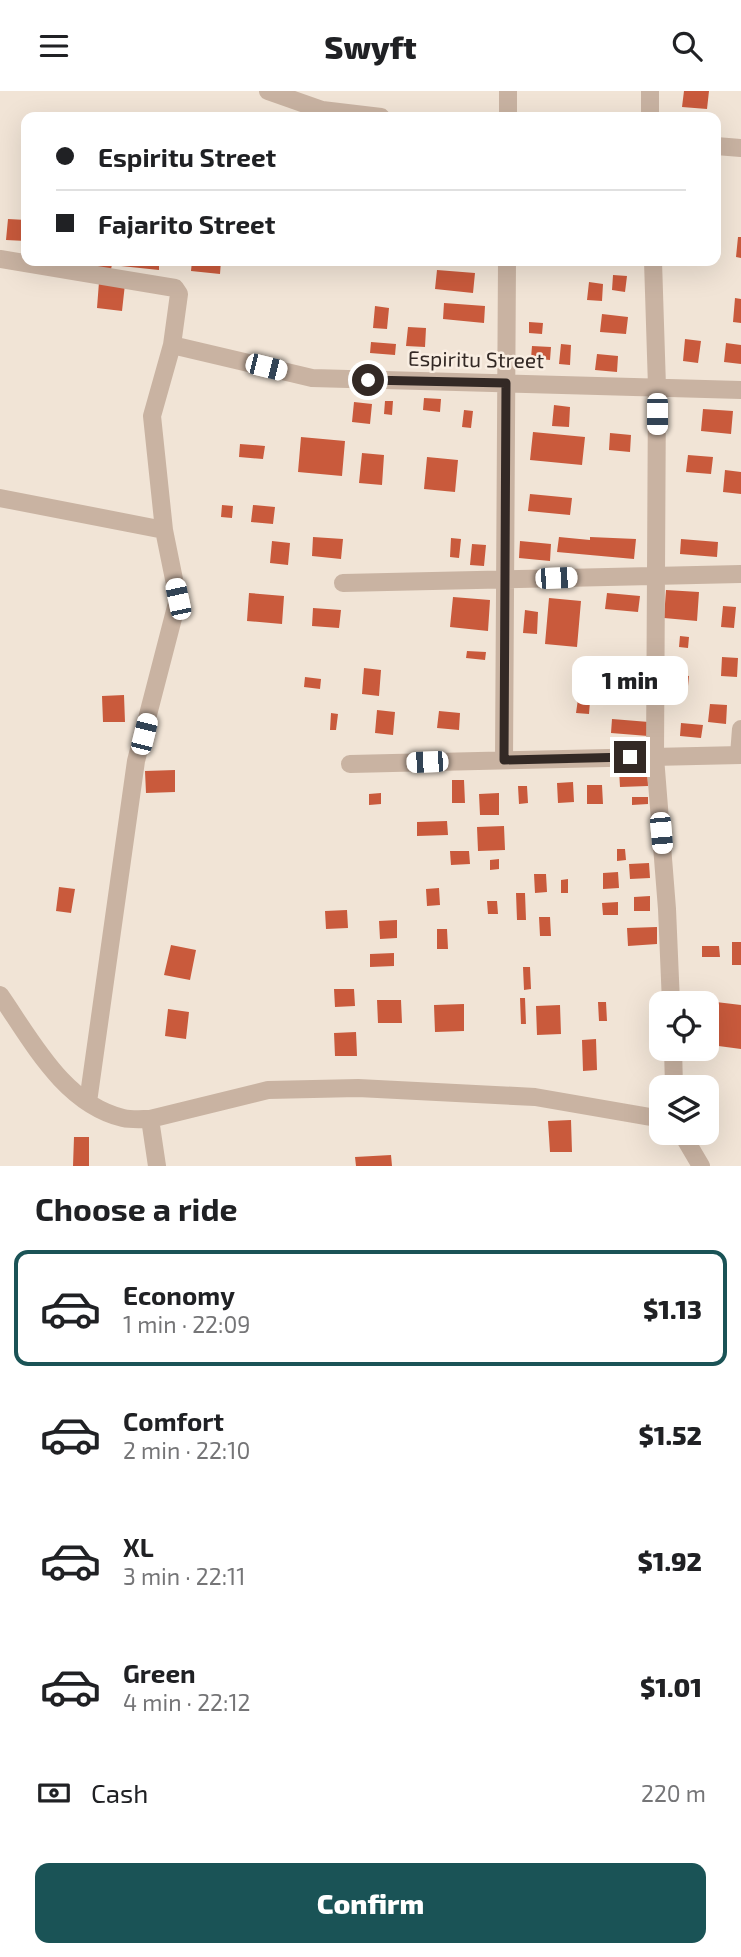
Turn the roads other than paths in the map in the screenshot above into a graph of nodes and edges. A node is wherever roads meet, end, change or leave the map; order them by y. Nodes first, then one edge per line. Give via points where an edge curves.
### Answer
1 (268, 91) edge
2 (508, 91) edge
3 (650, 91) edge
4 (339, 112) edge
5 (508, 112) edge
6 (650, 112) edge
7 (721, 146) edge
8 (741, 148) edge
9 (0, 259) edge
10 (21, 262) edge
11 (42, 266) edge
12 (507, 266) edge
13 (653, 266) edge
14 (172, 345) junction
15 (506, 383) junction
16 (657, 387) junction
17 (741, 390) edge
18 (0, 498) edge
19 (164, 530) junction
20 (741, 575) edge
21 (656, 576) junction
22 (505, 579) junction
23 (343, 583) dead end
24 (741, 729) edge
25 (740, 755) edge
26 (655, 757) junction
27 (504, 760) junction
28 (350, 764) dead end
29 (670, 991) edge
30 (0, 995) edge
31 (88, 1102) junction
32 (649, 1117) edge
33 (150, 1119) junction
34 (689, 1145) edge
35 (157, 1166) edge
36 (701, 1166) edge

1 - 4 street
2 - 5 street
3 - 6 street
7 - 8 street
9 - 10 street
11 - 14 street via 175,288 179,294
12 - 15 street
13 - 16 street
14 - 15 street, Espiritu Street via 312,378
14 - 19 street via 152,416
15 - 16 street, Espiritu Street
15 - 22 street
16 - 17 street, Espiritu Street
16 - 21 street
18 - 19 street
19 - 31 street via 178,599 136,761
20 - 21 street
21 - 22 street
21 - 26 street
22 - 23 street
22 - 27 street
24 - 25 street
25 - 26 street
26 - 27 street
26 - 29 street
27 - 28 street
30 - 31 street via 54,1072
31 - 33 street via 124,1118
32 - 33 street via 535,1097 358,1088 268,1090
33 - 35 street
34 - 36 street

